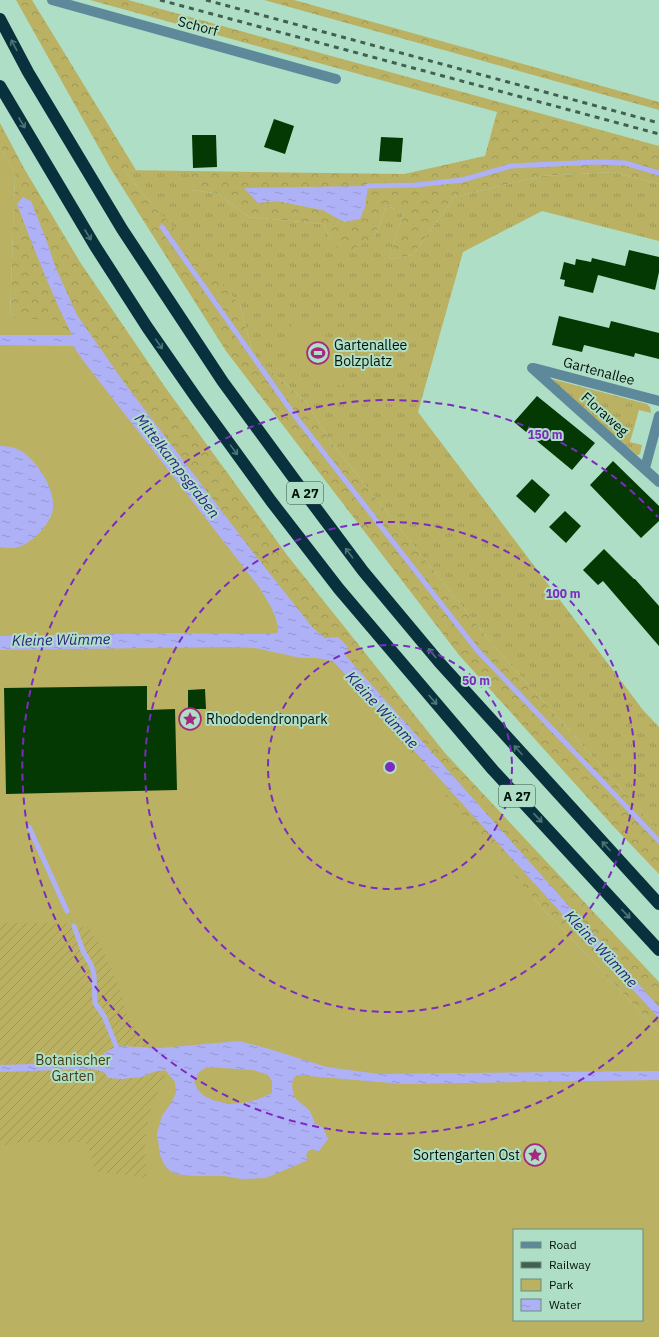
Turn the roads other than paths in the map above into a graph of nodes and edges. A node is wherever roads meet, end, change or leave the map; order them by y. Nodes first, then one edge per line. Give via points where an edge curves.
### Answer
1 (52, 0) edge
2 (0, 19) edge
3 (336, 79) dead end
4 (0, 86) edge
5 (532, 368) joint
6 (659, 401) edge
7 (659, 416) edge
8 (644, 468) junction
9 (659, 482) edge
10 (659, 904) edge
11 (659, 950) edge

1 - 3 street, Schorf
10 -> 2 highway, A 27 via 439,662 364,571 295,480 223,382 122,229 28,72
4 -> 11 highway, A 27 via 95,246 147,327 276,507 339,589 493,770
5 - 6 street, Gartenallee
5 - 8 street, Floraweg
7 - 8 street
8 - 9 street, Floraweg

